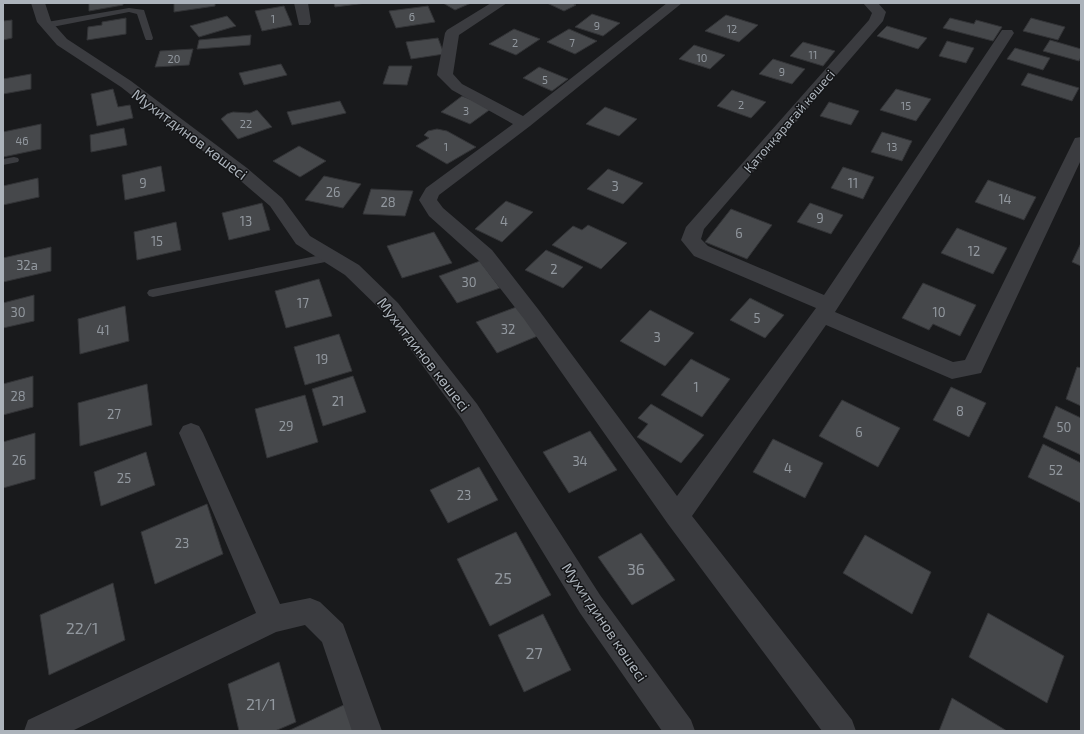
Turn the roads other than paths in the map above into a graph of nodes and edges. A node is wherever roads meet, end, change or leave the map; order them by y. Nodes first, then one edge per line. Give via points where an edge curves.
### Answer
1 (38, 3) edge
2 (301, 3) edge
3 (500, 3) edge
4 (675, 3) edge
5 (870, 3) edge
6 (304, 22) dead end
7 (47, 25) junction
8 (1007, 33) dead end
9 (149, 38) dead end
10 (524, 123) junction
11 (1080, 146) edge
12 (14, 160) dead end
13 (3, 162) edge
14 (331, 257) junction
15 (153, 293) dead end
16 (825, 310) junction
17 (191, 433) dead end
18 (677, 516) junction
19 (274, 619) junction
20 (39, 731) edge
21 (367, 731) edge
22 (680, 731) edge
23 (841, 731) edge

1 - 7 street, Мухитдинов көшесі
2 - 6 street
3 - 10 street via 452,33 445,75 457,87
4 - 10 street
5 - 16 street, Қатонқарағай көшесі via 879,12 876,21 694,227 691,240 701,251
7 - 9 lane via 129,10 141,12
7 - 14 street, Мухитдинов көшесі via 62,42 126,84 241,172 276,202 303,240
8 - 16 street
10 - 18 street via 432,192 428,200 436,212 485,255 531,314
11 - 16 street via 973,367 952,371
12 - 13 lane
14 - 15 lane
14 - 22 street, Мухитдинов көшесі via 352,270 391,308 469,411 590,604
16 - 18 street
17 - 19 street
18 - 23 street
19 - 20 street
19 - 21 street via 310,611 333,634

